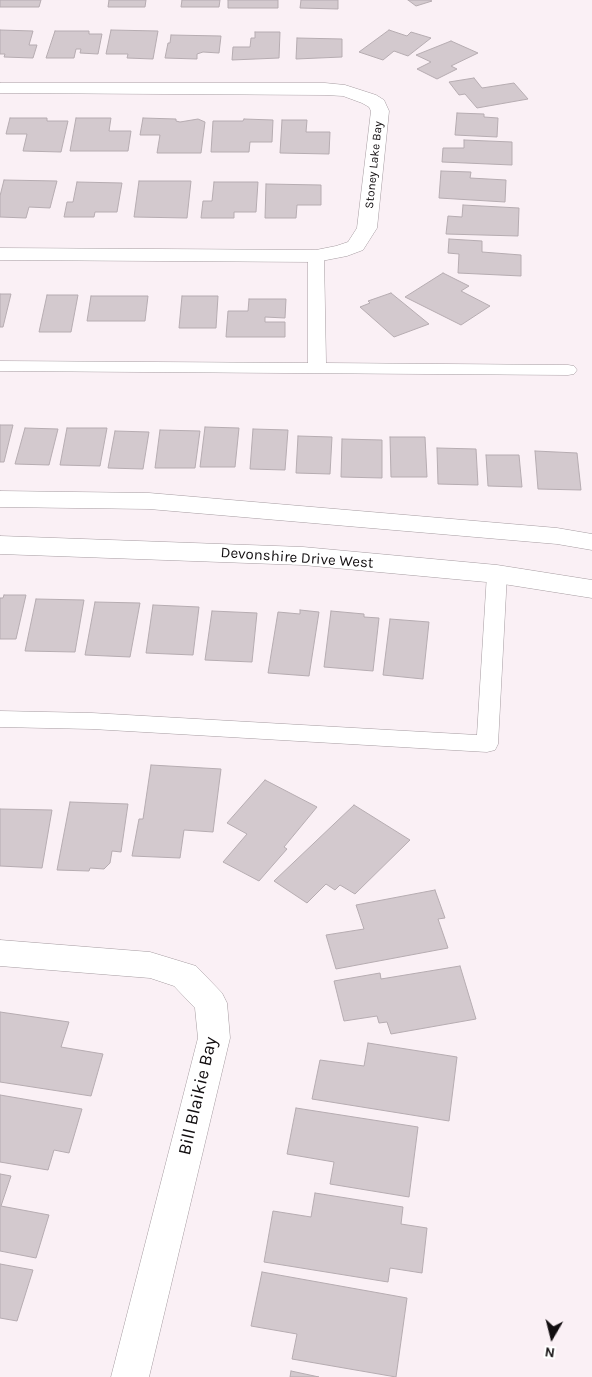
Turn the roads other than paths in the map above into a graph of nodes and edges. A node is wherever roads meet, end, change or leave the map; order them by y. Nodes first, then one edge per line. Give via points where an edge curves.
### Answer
1 (0, 88) edge
2 (0, 254) edge
3 (316, 256) junction
4 (0, 366) edge
5 (317, 367) junction
6 (568, 370) dead end
7 (0, 499) edge
8 (592, 542) edge
9 (0, 545) edge
10 (497, 574) junction
11 (592, 588) edge
12 (0, 719) edge
13 (0, 953) edge
14 (130, 1377) edge

1 - 3 street, Stoney Lake Bay via 325,89 369,99 377,104 380,111 367,228 356,246
2 - 3 street, Stoney Lake Bay
3 - 5 lane
4 - 5 lane
5 - 6 lane
7 - 8 street via 150,501 557,536
9 - 10 street, Devonshire Drive West via 303,556
10 - 11 street, Devonshire Drive West
10 - 12 lane via 487,744
13 - 14 street, Bill Blaikie Bay via 150,966 185,976 211,1003 214,1038

